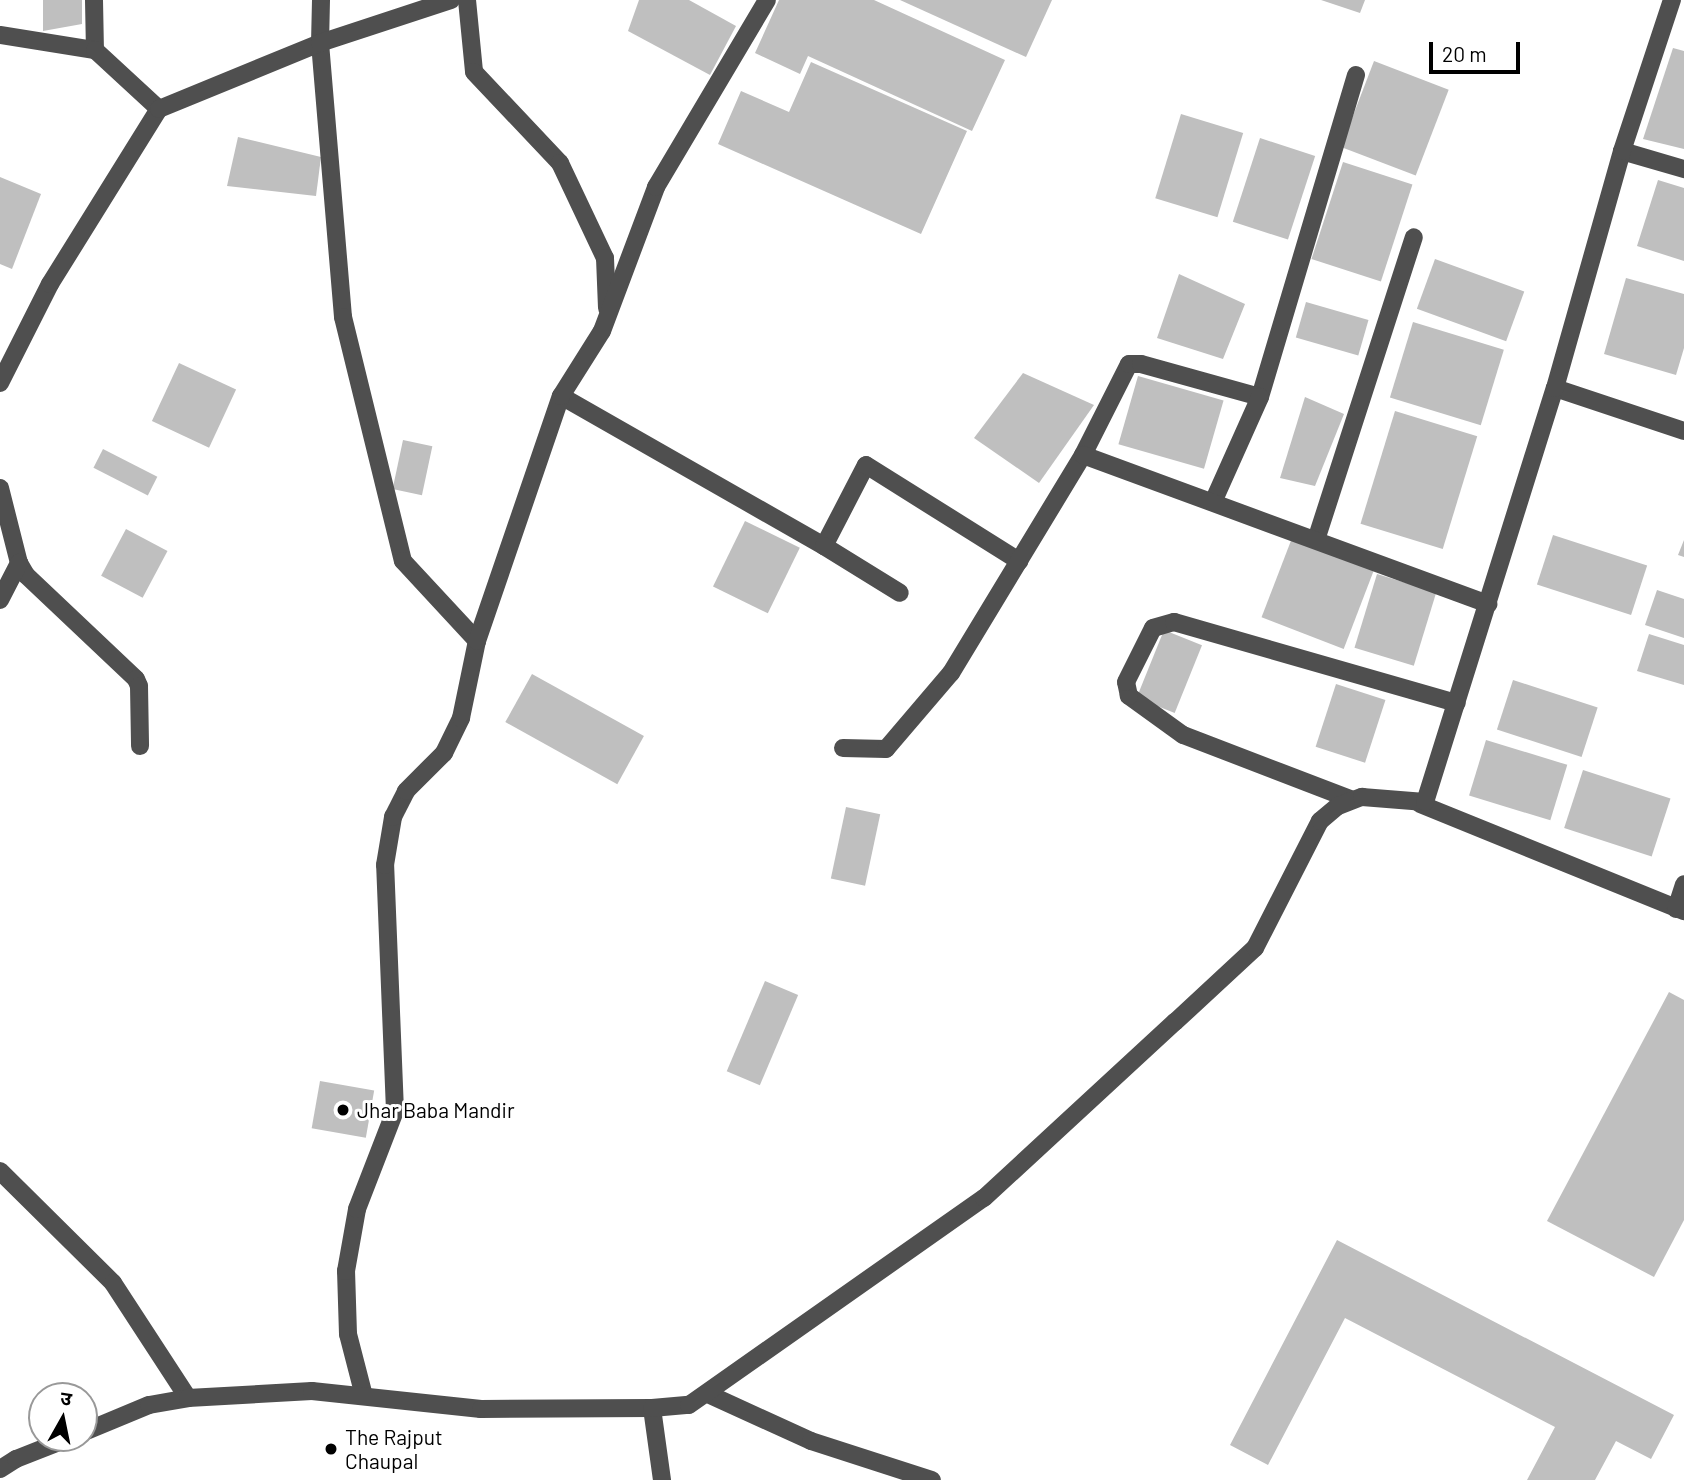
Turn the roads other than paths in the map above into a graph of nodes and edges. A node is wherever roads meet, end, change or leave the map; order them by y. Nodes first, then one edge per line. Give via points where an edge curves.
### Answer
1 (94, 0) edge
2 (321, 0) edge
3 (451, 0) edge
4 (467, 0) edge
5 (767, 0) edge
6 (1672, 0) edge
7 (0, 35) edge
8 (320, 43) junction
9 (95, 50) junction
10 (1356, 75) dead end
11 (159, 109) junction
12 (1622, 151) junction
13 (1684, 169) edge
14 (1414, 237) dead end
15 (608, 315) junction
16 (0, 383) edge
17 (1555, 388) junction
18 (561, 396) junction
19 (1260, 397) junction
20 (1684, 431) edge
21 (1083, 455) junction
22 (0, 488) edge
23 (1213, 502) junction
24 (1316, 540) junction
25 (824, 546) junction
26 (1019, 561) junction
27 (19, 563) junction
28 (900, 593) dead end
29 (0, 600) edge
30 (1488, 604) junction
31 (477, 641) junction
32 (1457, 703) junction
33 (140, 746) dead end
34 (844, 748) dead end
35 (1350, 799) junction
36 (1420, 804) junction
37 (1684, 884) edge
38 (1680, 910) edge
39 (0, 1171) edge
40 (708, 1394) junction
41 (364, 1396) junction
42 (188, 1398) junction
43 (652, 1408) junction
44 (98, 1426) edge
45 (34, 1452) edge
46 (0, 1469) edge
47 (662, 1480) edge
48 (932, 1480) edge

1 - 9 street
2 - 8 street
3 - 8 street
4 - 15 street via 474,72 560,163 605,258
5 - 15 street via 656,187
6 - 12 street
7 - 9 street
8 - 11 street
8 - 31 street via 343,317 403,561
9 - 11 street
10 - 19 street
11 - 16 street via 50,284
12 - 13 street
12 - 17 street
14 - 24 street
15 - 18 street
17 - 20 street
17 - 30 street
18 - 25 street
18 - 31 street
19 - 21 street via 1129,364
19 - 23 street
21 - 23 street
21 - 26 street
22 - 27 street
23 - 24 street
24 - 30 street
25 - 26 street via 866,465
25 - 28 street
26 - 34 street via 951,673 886,749
27 - 29 street
27 - 33 street via 35,584 136,679
30 - 32 street
31 - 41 street via 461,718 444,753 406,791 393,817 388,842 395,1111 357,1209 346,1271 348,1334
32 - 35 street via 1174,622 1153,628 1126,682 1129,696 1184,735
32 - 36 street via 1427,799
35 - 36 street
35 - 40 street via 1320,821 1255,948 984,1198
36 - 38 street
37 - 38 street
39 - 42 street via 113,1283
40 - 43 street via 689,1405
40 - 48 street via 811,1441
41 - 42 street via 312,1391
41 - 43 street via 481,1409
42 - 44 street via 149,1405
43 - 47 street
45 - 46 street

